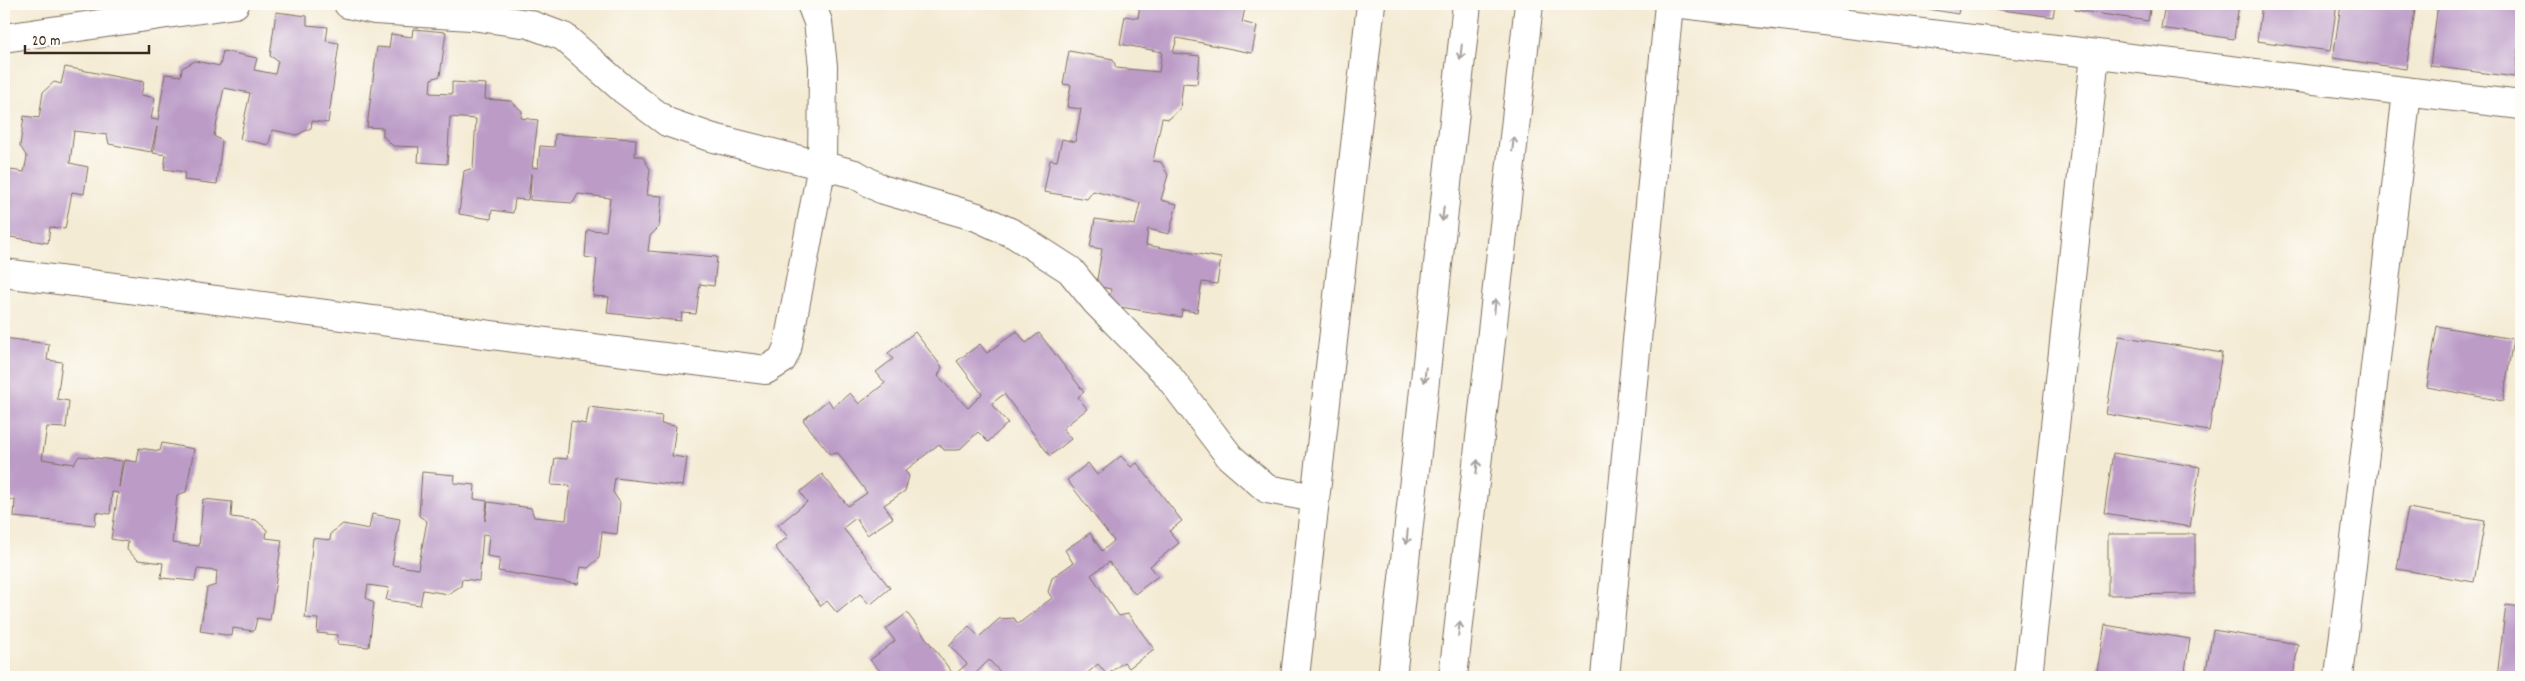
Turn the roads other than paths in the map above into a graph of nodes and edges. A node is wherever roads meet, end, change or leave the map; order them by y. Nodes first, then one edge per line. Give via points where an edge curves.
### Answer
1 (235, 4) edge
2 (348, 4) edge
3 (811, 4) edge
4 (1371, 4) edge
5 (1467, 4) edge
6 (1529, 4) edge
7 (1669, 4) edge
8 (1682, 4) edge
9 (4, 38) edge
10 (2095, 55) junction
11 (2407, 92) junction
12 (2521, 105) edge
13 (822, 165) junction
14 (4, 273) edge
15 (1315, 498) junction
16 (1295, 677) edge
17 (1392, 677) edge
18 (1453, 677) edge
19 (1605, 677) edge
20 (2028, 677) edge
21 (2339, 677) edge

1 - 9 main road
2 - 13 main road via 375,10 470,16 529,24 564,37 624,90 667,122 710,137
3 - 13 main road via 818,22 824,66
4 - 15 main road
5 -> 17 main road
18 -> 6 main road
7 - 19 main road
8 - 10 main road
10 - 11 main road
10 - 20 main road
11 - 12 main road
11 - 21 main road
13 - 14 main road via 787,349 782,360 766,370
13 - 15 main road via 855,174 881,189 977,217 1014,234 1070,270 1096,302 1166,373 1230,457 1266,489
15 - 16 main road

